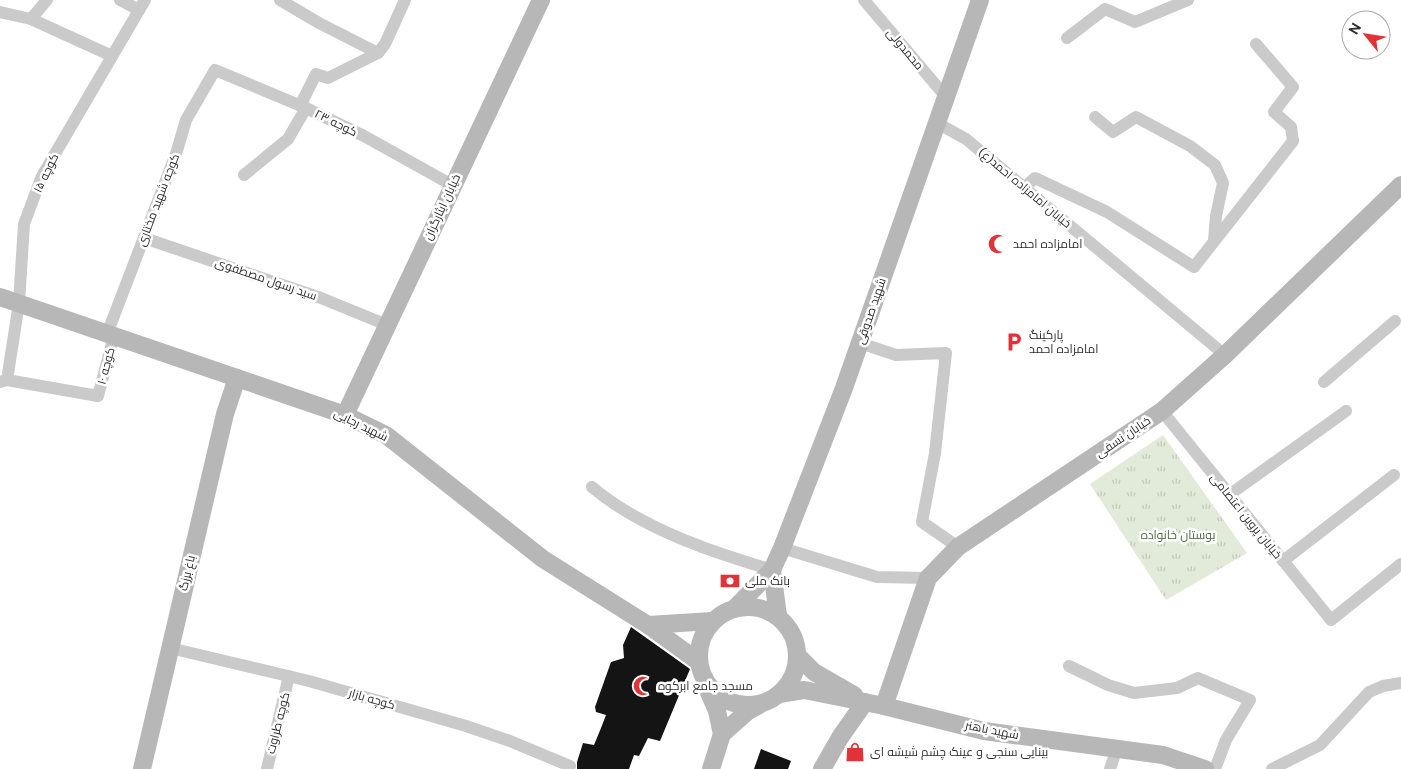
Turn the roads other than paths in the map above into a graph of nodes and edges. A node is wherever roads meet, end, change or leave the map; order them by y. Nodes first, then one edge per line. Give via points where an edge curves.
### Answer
1 (48, 0) edge
2 (120, 0) edge
3 (280, 0) edge
4 (405, 0) edge
5 (541, 0) edge
6 (864, 0) edge
7 (980, 0) edge
8 (1188, 0) edge
9 (142, 5) edge
10 (0, 12) edge
11 (30, 19) junction
12 (1067, 38) dead end
13 (1256, 44) dead end
14 (378, 54) junction
15 (112, 56) junction
16 (215, 70) joint
17 (946, 97) junction
18 (303, 107) junction
19 (1095, 117) dead end
20 (938, 123) junction
21 (244, 175) dead end
22 (1401, 185) edge
23 (452, 186) junction
24 (1024, 188) junction
25 (144, 238) junction
26 (1214, 241) junction
27 (0, 297) edge
28 (20, 303) junction
29 (1395, 321) dead end
30 (387, 325) junction
31 (110, 335) junction
32 (860, 343) junction
33 (1225, 354) junction
34 (237, 378) junction
35 (4, 381) edge
36 (1324, 382) dead end
37 (1162, 411) junction
38 (1346, 411) dead end
39 (345, 415) junction
40 (1394, 475) dead end
41 (592, 487) dead end
42 (1230, 494) junction
43 (958, 547) junction
44 (782, 548) junction
45 (1283, 560) junction
46 (1401, 564) edge
47 (772, 570) junction
48 (928, 578) junction
49 (736, 608) junction
50 (778, 616) junction
51 (712, 621) junction
52 (648, 625) junction
53 (170, 648) junction
54 (797, 655) junction
55 (1068, 666) dead end
56 (701, 670) junction
57 (290, 676) junction
58 (1401, 683) edge
59 (773, 698) junction
60 (865, 702) junction
61 (884, 706) junction
62 (722, 734) junction
63 (1117, 748) junction
64 (570, 766) dead end
65 (142, 769) edge
66 (267, 769) edge
67 (711, 769) edge
68 (822, 769) edge
69 (1110, 769) edge
70 (1205, 769) edge
71 (1215, 769) edge
72 (1272, 769) edge

1 - 11 street
2 - 9 street
3 - 14 street
4 - 14 street
5 - 23 street, خیابان ایثارگران
6 - 17 street, محمدولی
7 - 17 street, شهید صدوقی
8 - 12 street via 1135,22 1105,9
9 - 15 street, کوچه ۱۵
10 - 11 street
11 - 15 street
13 - 26 street via 1293,87 1274,112 1291,127 1293,141
14 - 18 street via 328,78 316,74
15 - 28 street, کوچه ۱۵ via 39,184 24,224
16 - 18 street, کوچه ۲۳
16 - 25 street, کوچه شهید مختاری via 186,120
17 - 20 street, شهید صدوقی
18 - 21 street via 288,139
18 - 23 street, کوچه ۲۳ via 364,136
19 - 26 street via 1113,132 1136,117 1190,146 1215,165 1223,184
20 - 24 street, خیابان امامزاده احمد(ع) via 966,139
20 - 32 street, شهید صدوقی
22 - 33 street, خیابان نسفی
23 - 30 street, خیابان ایثارگران
24 - 26 street via 1035,178 1107,212 1194,267
24 - 33 street, خیابان امامزاده احمد(ع)
25 - 30 street, سید رسول مصطفوی via 321,298
25 - 31 street, کوچه شهید مختاری
27 - 28 street, شهید رجایی
28 - 31 street, شهید رجایی
28 - 35 street, کوچه ۱۵
29 - 36 street
30 - 39 street, خیابان ایثارگران
31 - 34 street, شهید رجایی
31 - 35 street, کوچه ۱۰ via 98,396
32 - 43 street via 896,355 946,353 935,453 922,522
32 - 44 street, شهید صدوقی
33 - 37 street, خیابان نسفی
34 - 39 street, شهید رجایی
34 - 53 street, باغ برزگ via 224,414
37 - 42 street, خیابان پروین اعتصامی
37 - 43 street, خیابان نسفی
38 - 42 street
39 - 52 street, شهید رجایی via 386,436 543,559
40 - 45 street
41 - 47 street via 606,500 665,533
42 - 45 street, خیابان پروین اعتصامی
43 - 48 street, خیابان نسفی
44 - 47 street, شهید صدوقی
44 - 48 street via 877,577
45 - 46 street, خیابان پروین اعتصامی via 1331,620
47 - 49 street, شهید صدوقی
47 - 50 street
48 - 61 street, خیابان نسفی
49 - 50 street via 751,606
49 - 51 street
50 - 54 street via 795,640
51 - 52 street
51 - 56 street via 699,647
52 - 56 street, شهید رجایی
53 - 57 street, کوچه بازار
53 - 65 street, باغ برزگ
54 - 59 street via 789,683
54 - 60 street via 814,672
55 - 71 street via 1134,693 1177,688 1198,678 1250,700 1226,740
56 - 59 street via 712,690 724,699 752,705
56 - 62 street
57 - 64 street, کوچه بازار via 466,726
57 - 66 street, کوچه طراوت
58 - 72 street via 1369,692 1320,745
59 - 60 street, شهید باهنر via 804,690
59 - 62 street via 748,711
60 - 61 street, شهید باهنر
60 - 68 street via 840,736
61 - 63 street, شهید باهنر via 984,731
62 - 67 street
63 - 69 street
63 - 70 street, شهید باهنر via 1163,755

